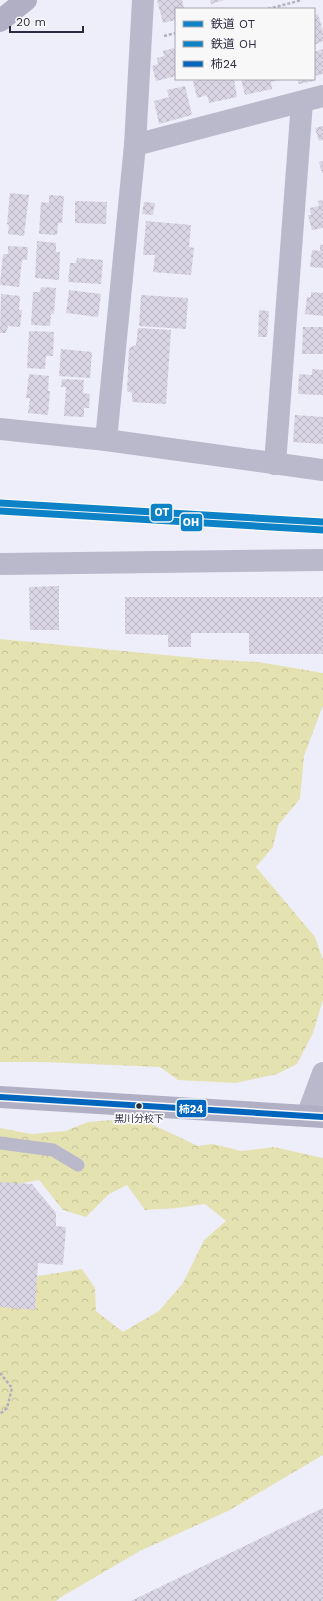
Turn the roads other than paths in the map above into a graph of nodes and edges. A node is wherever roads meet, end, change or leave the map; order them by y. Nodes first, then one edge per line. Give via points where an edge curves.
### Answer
1 (26, 0) edge
2 (143, 0) edge
3 (0, 22) edge
4 (323, 96) edge
5 (302, 102) junction
6 (135, 144) junction
7 (0, 429) edge
8 (106, 440) junction
9 (276, 464) junction
10 (323, 470) edge
11 (323, 560) edge
12 (0, 564) edge
13 (323, 1073) edge
14 (0, 1097) edge
15 (315, 1117) edge
16 (0, 1143) edge
17 (78, 1165) dead end

1 - 3 main road
2 - 6 street
4 - 5 street
5 - 6 street
5 - 9 street
6 - 8 street
7 - 8 street
8 - 9 street
9 - 10 street
11 - 12 street
13 - 15 street
14 - 15 main road
16 - 17 lane via 53,1150

